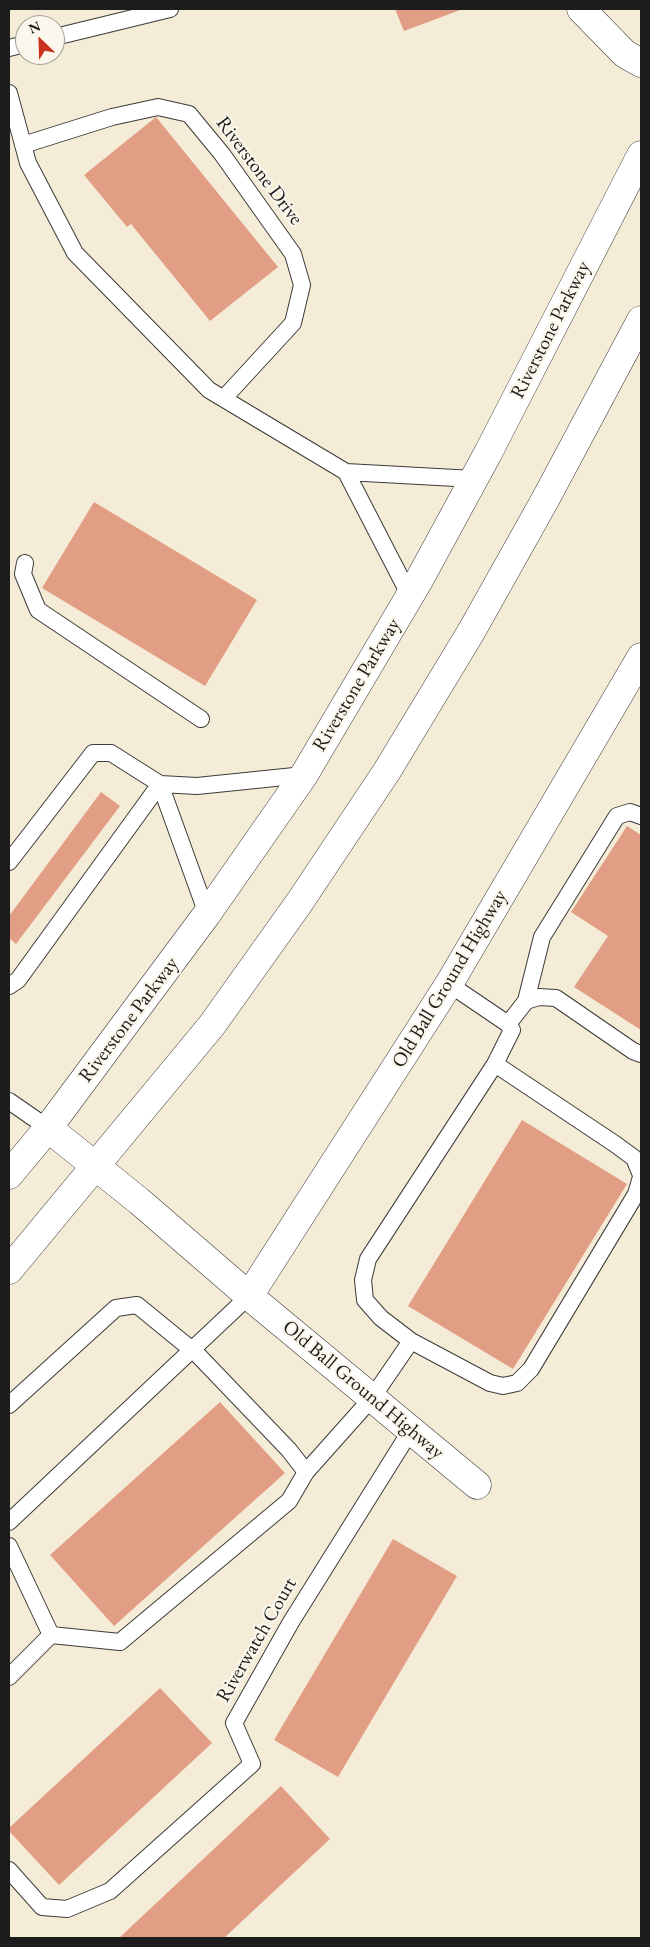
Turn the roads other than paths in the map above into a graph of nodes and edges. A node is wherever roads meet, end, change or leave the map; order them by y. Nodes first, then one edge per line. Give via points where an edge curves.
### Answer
1 (170, 9) edge
2 (581, 9) edge
3 (65, 35) edge
4 (641, 63) edge
5 (9, 93) edge
6 (23, 146) junction
7 (641, 154) edge
8 (641, 320) edge
9 (224, 398) junction
10 (346, 472) junction
11 (474, 479) junction
12 (25, 563) dead end
13 (410, 596) junction
14 (641, 657) edge
15 (201, 719) dead end
16 (304, 775) junction
17 (160, 784) junction
18 (641, 816) edge
19 (9, 862) edge
20 (208, 914) junction
21 (449, 984) junction
22 (9, 986) edge
23 (526, 1001) junction
24 (508, 1024) junction
25 (641, 1054) edge
26 (495, 1064) junction
27 (9, 1101) edge
28 (48, 1128) junction
29 (95, 1166) junction
30 (9, 1175) edge
31 (641, 1176) edge
32 (9, 1270) edge
33 (249, 1296) junction
34 (412, 1341) junction
35 (191, 1350) junction
36 (372, 1398) junction
37 (9, 1405) edge
38 (411, 1430) junction
39 (306, 1472) junction
40 (477, 1485) dead end
41 (9, 1522) edge
42 (9, 1546) edge
43 (51, 1635) junction
44 (9, 1677) edge
45 (9, 1870) edge

1 - 3 lane
2 - 4 main road via 625,54
5 - 6 lane
6 - 9 lane via 28,163 75,253 209,390
6 - 9 lane, Riverstone Drive via 112,117 158,106 189,114 222,154 293,254 302,285 293,323
7 - 11 main road, Riverstone Parkway
8 - 29 main road via 480,616 387,770 299,903 212,1025
9 - 10 lane
10 - 11 lane
10 - 13 lane
11 - 13 main road, Riverstone Parkway
12 - 15 lane via 23,574 38,610
13 - 16 main road, Riverstone Parkway
14 - 21 main road, Old Ball Ground Highway
16 - 17 lane via 197,786
16 - 20 main road, Riverstone Parkway
17 - 19 lane via 111,753 93,753
17 - 20 lane
17 - 22 lane via 18,980
18 - 23 lane via 630,812 617,816 542,937
20 - 28 main road, Riverstone Parkway
21 - 24 lane
21 - 33 main road, Old Ball Ground Highway
23 - 24 lane
23 - 25 lane via 539,997 556,998
24 - 26 lane via 512,1030
26 - 31 lane via 616,1144 634,1158
26 - 34 lane via 368,1259 362,1280 365,1300 381,1318
27 - 28 lane
28 - 29 main road, Old Ball Ground Highway
28 - 30 main road, Riverstone Parkway
29 - 32 main road
29 - 33 main road, Old Ball Ground Highway
31 - 34 lane via 636,1194 530,1369 517,1383 503,1386 490,1383
33 - 35 lane
33 - 36 main road, Old Ball Ground Highway
34 - 36 lane
35 - 37 lane via 137,1306 116,1308
35 - 39 lane via 289,1450
35 - 41 lane
36 - 38 main road, Old Ball Ground Highway
36 - 39 lane
38 - 40 main road, Old Ball Ground Highway
38 - 45 lane, Riverwatch Court via 291,1622 234,1723 252,1764 110,1892 67,1909 42,1907
39 - 43 lane via 289,1501 120,1642
42 - 43 lane
43 - 44 lane

